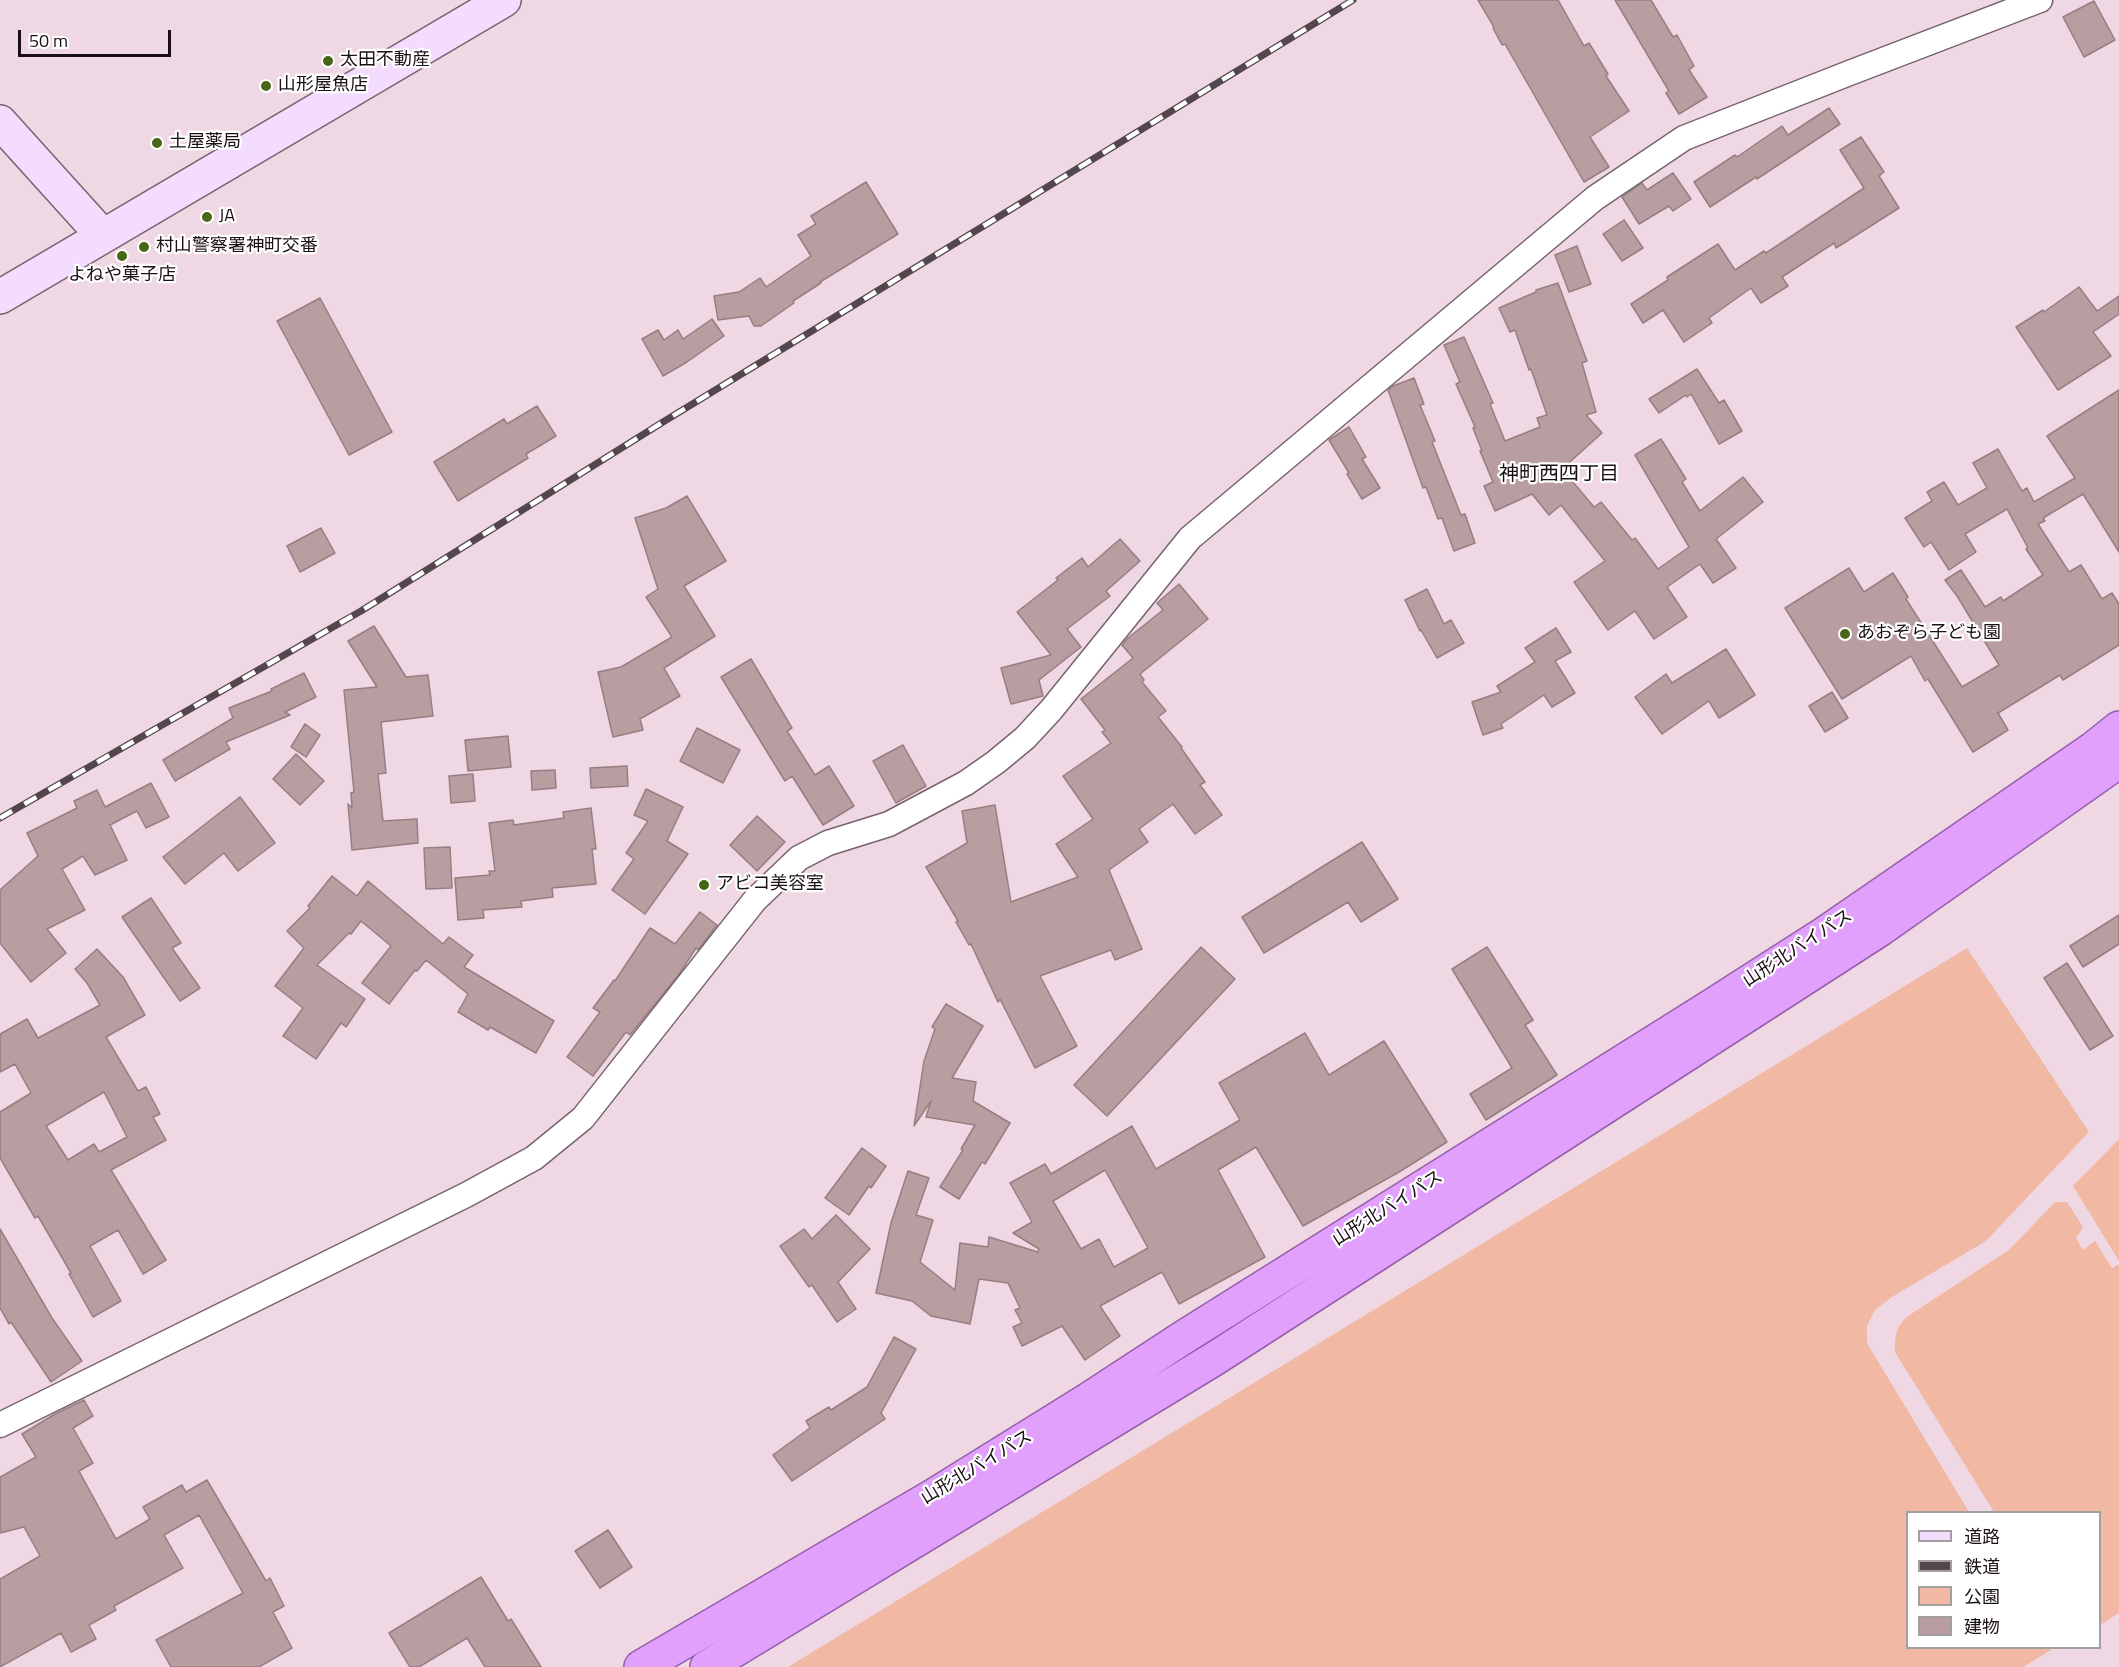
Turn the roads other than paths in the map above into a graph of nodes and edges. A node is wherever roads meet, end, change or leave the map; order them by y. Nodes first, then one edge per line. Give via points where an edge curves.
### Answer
1 (504, 0) edge
2 (2040, 0) edge
3 (0, 122) edge
4 (103, 236) junction
5 (0, 297) edge
6 (2119, 728) edge
7 (2119, 761) edge
8 (0, 1425) edge
9 (641, 1667) edge
10 (707, 1667) edge

1 - 4 main road
2 - 8 street via 1684,138 1594,198 1190,538 1025,738 966,783 889,824 828,843 800,858 755,900 583,1118 534,1158
3 - 4 main road
4 - 5 main road
6 - 9 highway, 山形北バイパス via 1903,879 1710,1007 933,1496
7 - 10 highway, 山形北バイパス via 1879,930 1214,1359

